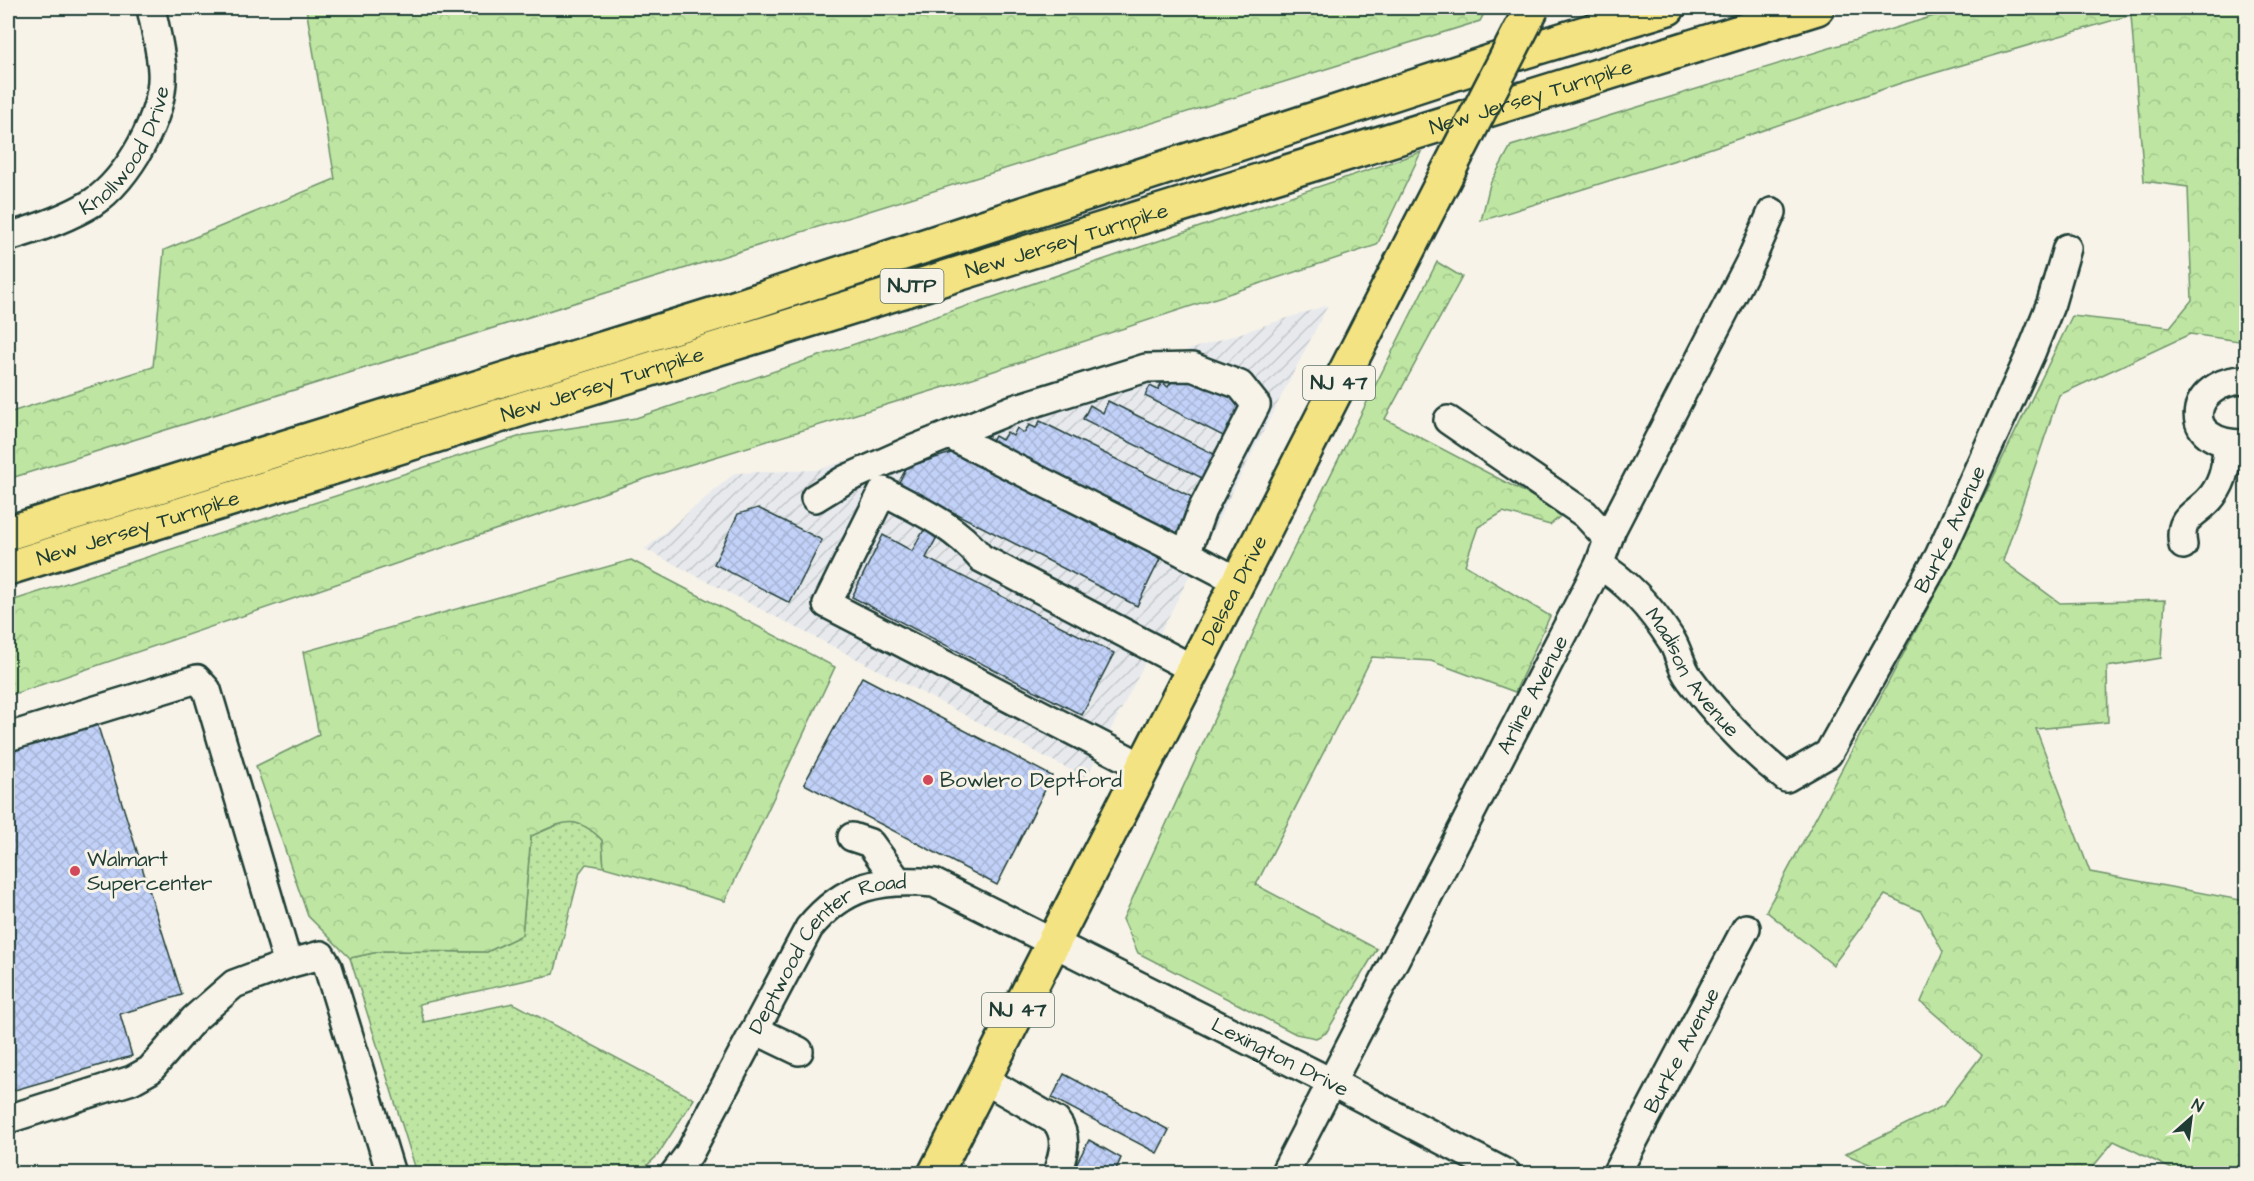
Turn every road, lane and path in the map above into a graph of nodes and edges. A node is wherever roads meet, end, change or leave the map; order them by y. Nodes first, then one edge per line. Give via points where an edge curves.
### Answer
1 (151, 8) edge
2 (1532, 8) edge
3 (1668, 8) edge
4 (1817, 8) edge
5 (1772, 212) dead end
6 (8, 237) edge
7 (2067, 248) dead end
8 (2247, 380) edge
9 (1448, 420) dead end
10 (949, 435) junction
11 (2237, 444) edge
12 (814, 498) dead end
13 (8, 533) edge
14 (1608, 539) junction
15 (2183, 545) dead end
16 (1186, 554) junction
17 (1599, 565) junction
18 (8, 568) edge
19 (1238, 581) junction
20 (1193, 669) junction
21 (8, 738) edge
22 (1143, 767) junction
23 (1786, 778) joint
24 (852, 837) dead end
25 (897, 880) junction
26 (1746, 928) dead end
27 (1053, 942) junction
28 (288, 964) junction
29 (755, 1030) junction
30 (799, 1051) dead end
31 (983, 1079) junction
32 (1331, 1082) junction
33 (8, 1119) edge
34 (391, 1173) edge
35 (674, 1173) edge
36 (935, 1173) edge
37 (1057, 1173) edge
38 (1284, 1173) edge
39 (1507, 1173) edge
40 (1616, 1173) edge

1 - 6 street, Knollwood Drive via 163,71 158,107 127,168 94,202 68,217
2 - 19 main road, Delsea Drive / NJ 47, bridge
3 - 13 main road, New Jersey Turnpike / NJTP via 1502,58 731,309
4 - 18 main road, New Jersey Turnpike / NJTP
5 - 14 street, Arline Avenue
7 - 23 street, Burke Avenue via 2035,343 1938,556 1828,754
8 - 11 street via 2215,386 2203,399 2199,411 2200,425 2207,436
9 - 14 street via 1585,514
10 - 12 street via 846,479
10 - 16 street
10 - 16 street via 1011,410 1146,368 1192,366 1240,385 1256,405 1202,510
11 - 15 street via 2212,497 2185,520
14 - 17 street, Arline Avenue
16 - 19 street
17 - 23 street, Madison Avenue via 1613,573 1651,611 1688,676 1721,718
17 - 32 street, Arline Avenue
19 - 20 main road, Delsea Drive / NJ 47
20 - 22 main road, Delsea Drive / NJ 47
20 - 22 street via 981,558 965,538 939,520 883,491 827,604
21 - 28 street via 198,680 207,690
22 - 27 main road, Delsea Drive / NJ 47
24 - 25 street via 870,843
25 - 27 street, Deptwood Center Road via 934,883
25 - 29 street, Deptwood Center Road via 865,886 825,909 809,928
26 - 40 street, Burke Avenue
27 - 31 main road, Delsea Drive / NJ 47
27 - 32 street, Lexington Drive
28 - 33 street via 234,984 194,1019 150,1070 132,1080
28 - 34 street via 321,955 328,967
29 - 30 street
29 - 35 street, Deptwood Center Road via 689,1154
31 - 36 main road, Delsea Drive / NJ 47
31 - 37 street via 1056,1120 1062,1129 1065,1150
32 - 38 street, Arline Avenue
32 - 39 street, Lexington Drive

